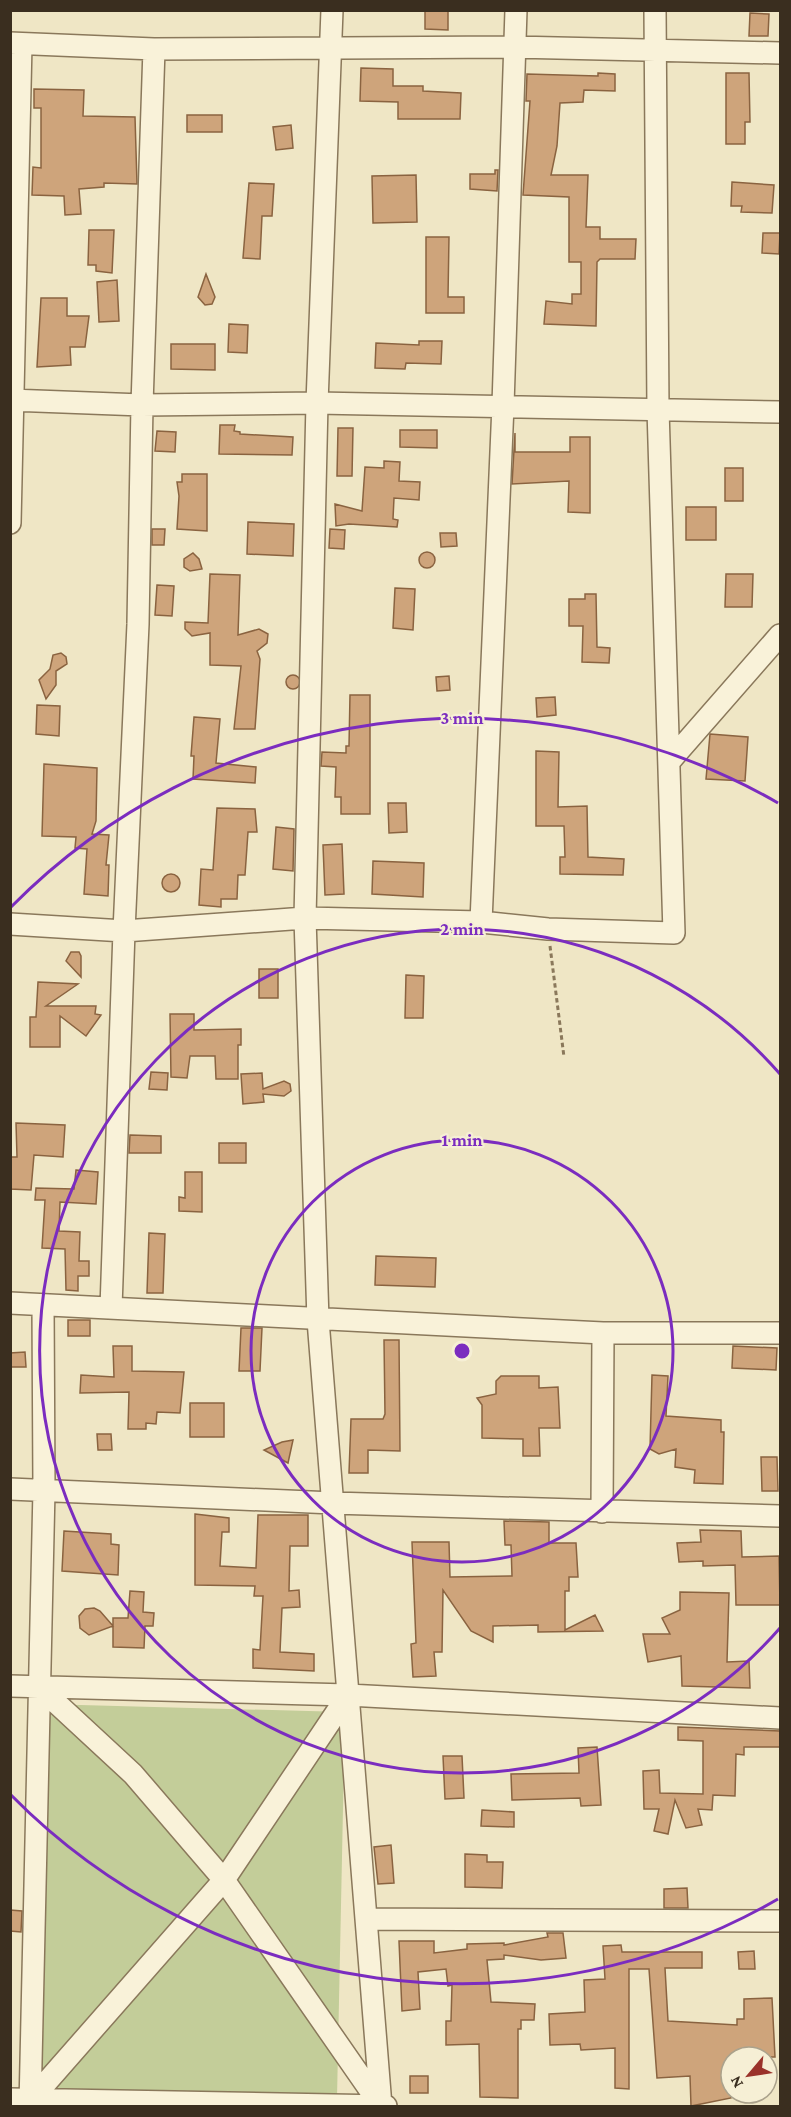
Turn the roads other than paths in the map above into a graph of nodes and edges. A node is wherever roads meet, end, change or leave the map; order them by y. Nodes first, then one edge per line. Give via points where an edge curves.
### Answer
1 (332, 10) edge
2 (516, 10) edge
3 (655, 10) edge
4 (16, 44) edge
5 (513, 47) junction
6 (331, 48) junction
7 (154, 49) junction
8 (654, 50) junction
9 (780, 53) edge
10 (12, 400) edge
11 (317, 403) junction
12 (142, 405) junction
13 (503, 405) junction
14 (658, 409) junction
15 (780, 412) edge
16 (10, 523) edge
17 (780, 635) edge
18 (669, 762) junction
19 (305, 918) junction
20 (481, 922) junction
21 (10, 924) edge
22 (124, 931) junction
23 (10, 1303) edge
24 (43, 1305) junction
25 (111, 1308) junction
26 (318, 1320) junction
27 (603, 1333) junction
28 (780, 1333) edge
29 (10, 1489) edge
30 (44, 1490) junction
31 (333, 1503) junction
32 (602, 1512) junction
33 (780, 1516) edge
34 (10, 1686) edge
35 (39, 1687) junction
36 (348, 1695) junction
37 (780, 1718) edge
38 (224, 1880) junction
39 (366, 1919) junction
40 (780, 1921) edge
41 (23, 2102) edge
42 (381, 2106) edge
43 (386, 2106) edge

1 - 6 street
2 - 5 street
3 - 8 street
4 - 7 street
4 - 10 street
5 - 6 street
5 - 8 street
5 - 13 street
6 - 7 street
6 - 11 street
7 - 12 street
8 - 9 street
8 - 14 street
10 - 12 street
10 - 16 street
11 - 12 street
11 - 13 street
11 - 19 street
12 - 22 street via 138,624
13 - 14 street
13 - 20 street
14 - 15 street
14 - 18 street
17 - 18 street
18 - 20 street via 674,933 548,929
19 - 20 street
19 - 22 street
19 - 26 street
21 - 22 street
22 - 25 street
23 - 24 street
24 - 25 street
24 - 30 street
25 - 26 street
26 - 27 street
26 - 31 street
27 - 28 street
27 - 32 street
29 - 30 street
30 - 31 street
30 - 35 street
31 - 32 street
31 - 36 street
32 - 33 street
34 - 35 street
35 - 36 street
35 - 38 street via 133,1774
35 - 41 street
36 - 37 street
36 - 38 street
36 - 39 street
38 - 41 street
38 - 42 street
39 - 40 street
39 - 42 street
41 - 42 street
42 - 43 street

